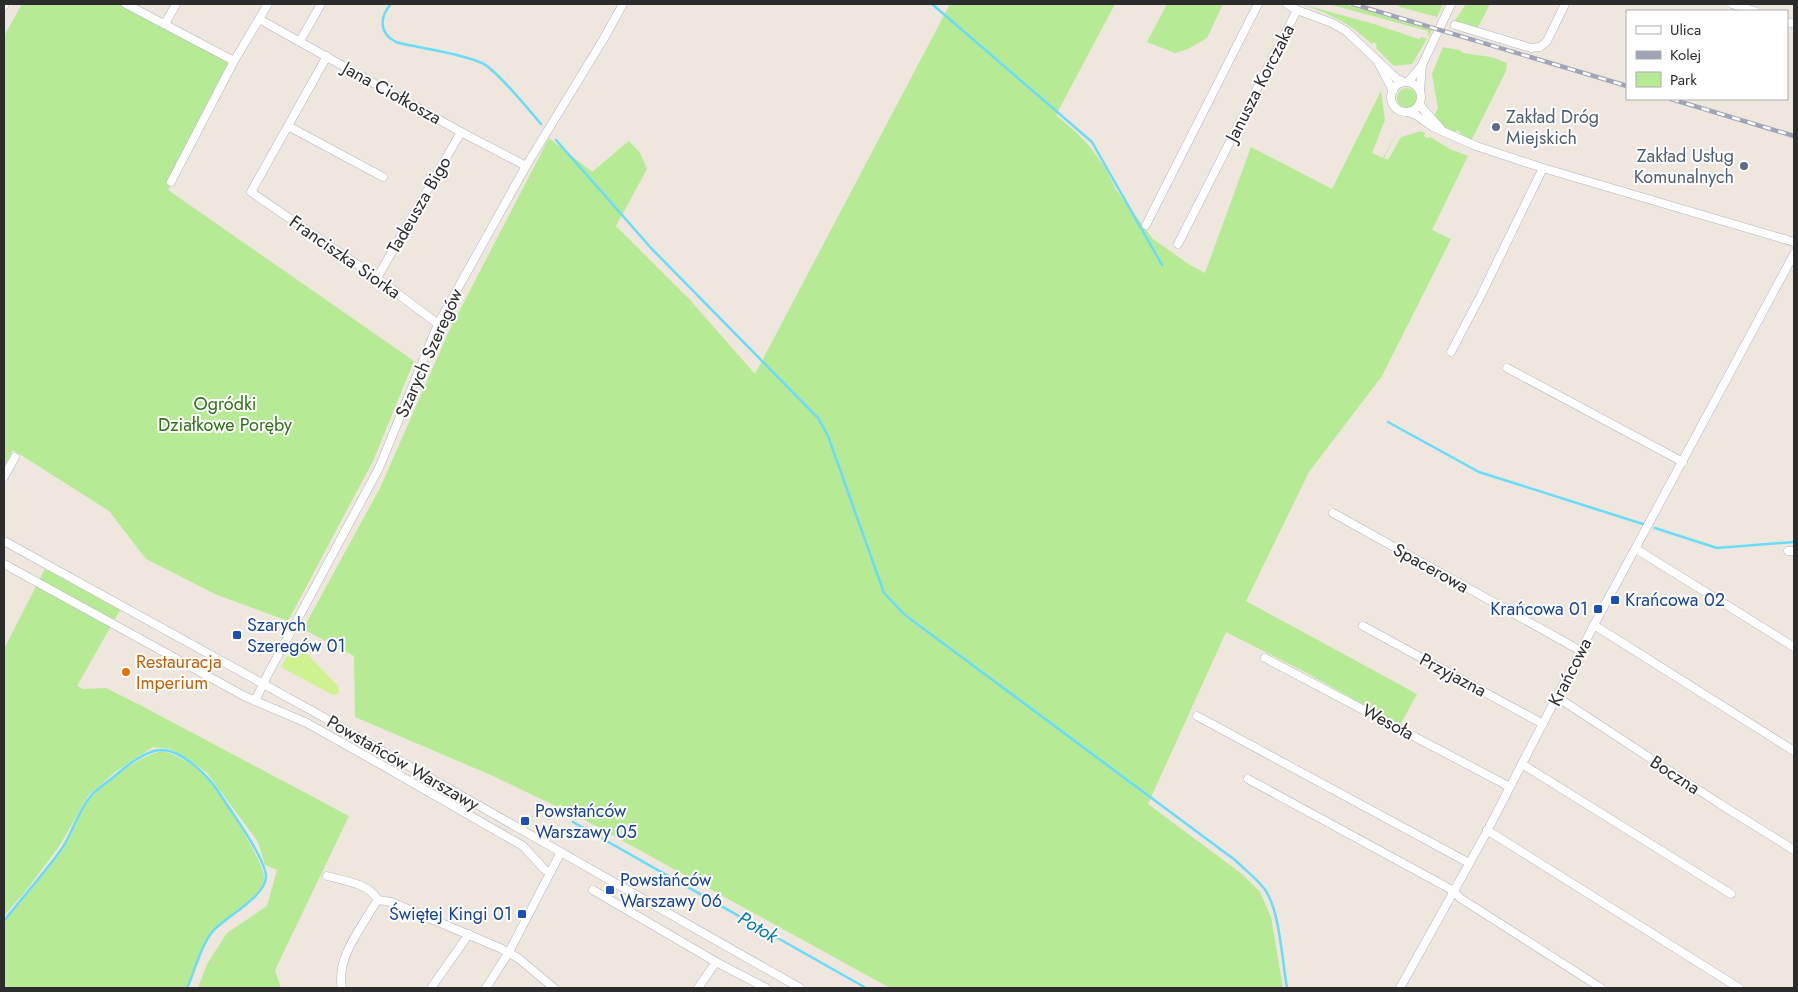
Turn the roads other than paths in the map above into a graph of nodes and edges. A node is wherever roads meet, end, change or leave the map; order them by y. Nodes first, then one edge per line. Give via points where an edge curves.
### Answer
1 (126, 4) edge
2 (176, 4) edge
3 (268, 4) edge
4 (321, 4) edge
5 (623, 4) edge
6 (1258, 4) edge
7 (1287, 4) edge
8 (1451, 4) edge
9 (1565, 4) edge
10 (1732, 4) edge
11 (1297, 10) junction
12 (1752, 10) edge
13 (259, 19) junction
14 (165, 24) junction
15 (1455, 25) dead end
16 (300, 41) junction
17 (327, 56) junction
18 (234, 61) junction
19 (1378, 62) junction
20 (1422, 65) junction
21 (1406, 82) junction
22 (1420, 90) junction
23 (1393, 91) junction
24 (1420, 104) junction
25 (1409, 112) junction
26 (288, 126) junction
27 (461, 132) junction
28 (1444, 132) junction
29 (526, 166) junction
30 (1543, 168) junction
31 (383, 177) dead end
32 (171, 182) dead end
33 (1146, 225) dead end
34 (1794, 242) edge
35 (1178, 244) dead end
36 (1794, 254) edge
37 (378, 278) junction
38 (438, 324) junction
39 (1451, 352) dead end
40 (1507, 368) dead end
41 (15, 457) dead end
42 (1683, 462) junction
43 (4, 477) edge
44 (1333, 513) dead end
45 (4, 540) edge
46 (1636, 549) junction
47 (4, 564) edge
48 (1594, 625) junction
49 (1363, 626) dead end
50 (1794, 647) edge
51 (1581, 651) junction
52 (1265, 658) dead end
53 (263, 684) junction
54 (1557, 697) junction
55 (255, 701) junction
56 (1197, 716) dead end
57 (1543, 724) junction
58 (1794, 751) edge
59 (1522, 764) junction
60 (1248, 779) dead end
61 (1510, 787) junction
62 (1487, 830) junction
63 (1794, 850) edge
64 (561, 852) junction
65 (1469, 863) junction
66 (550, 873) junction
67 (327, 876) dead end
68 (593, 890) dead end
69 (1454, 891) junction
70 (1731, 894) dead end
71 (378, 900) junction
72 (469, 934) junction
73 (509, 952) junction
74 (716, 962) junction
75 (342, 988) edge
76 (431, 988) edge
77 (486, 988) edge
78 (554, 988) edge
79 (698, 988) edge
80 (766, 988) edge
81 (800, 988) edge
82 (1400, 988) edge
83 (1601, 988) edge
84 (1739, 988) edge

1 - 14 street
2 - 14 street
3 - 13 street
4 - 16 street
5 - 29 street, Szarych Szeregów
6 - 33 street
7 - 11 street
8 - 20 street
9 - 15 street via 1547,41 1540,47 1531,48
10 - 12 street
11 - 19 street, Janusza Korczaka via 1332,23 1362,44
11 - 35 street, Janusza Korczaka
13 - 16 street, Jana Ciołkosza
13 - 18 street
14 - 18 street
16 - 17 street, Jana Ciołkosza
17 - 26 street
17 - 27 street, Jana Ciołkosza
18 - 32 street
19 - 21 street, Janusza Korczaka via 1397,79
19 - 23 street, Janusza Korczaka
20 - 21 street
20 - 22 street
21 - 22 street via 1415,84
21 - 23 street via 1397,85
22 - 24 street
23 - 25 street via 1391,98 1395,108
24 - 25 street
24 - 28 street
25 - 28 street
26 - 31 street
26 - 37 street, Franciszka Siorka via 251,192
27 - 29 street, Jana Ciołkosza
27 - 37 street, Tadeusza Bigo
28 - 30 street
29 - 38 street, Szarych Szeregów
30 - 34 street
30 - 39 street
36 - 42 street, Krańcowa
37 - 38 street, Franciszka Siorka
38 - 53 street, Szarych Szeregów via 379,468
40 - 42 street
41 - 43 street
42 - 46 street, Krańcowa
44 - 51 street, Spacerowa
45 - 53 street, Powstańców Warszawy
46 - 48 street, Krańcowa
46 - 50 street
47 - 55 street
48 - 51 street, Krańcowa
48 - 58 street
49 - 57 street, Przyjazna
51 - 54 street, Krańcowa
52 - 61 street, Wesoła
53 - 55 street, Szarych Szeregów
53 - 64 street, Powstańców Warszawy
54 - 57 street, Krańcowa
54 - 63 street, Boczna
55 - 66 street via 307,723 511,838
56 - 65 street
57 - 59 street, Krańcowa
59 - 61 street, Krańcowa
59 - 70 street
60 - 69 street
61 - 62 street, Krańcowa
62 - 65 street, Krańcowa
62 - 84 street
64 - 66 street
64 - 81 street, Powstańców Warszawy
65 - 69 street, Krańcowa
66 - 73 street
67 - 71 street via 367,888
68 - 74 street
69 - 82 street, Krańcowa
69 - 83 street via 1460,898
71 - 72 street via 391,902
71 - 75 street via 344,959
72 - 73 street
72 - 76 street
73 - 77 street
73 - 78 street
74 - 79 street
74 - 80 street

